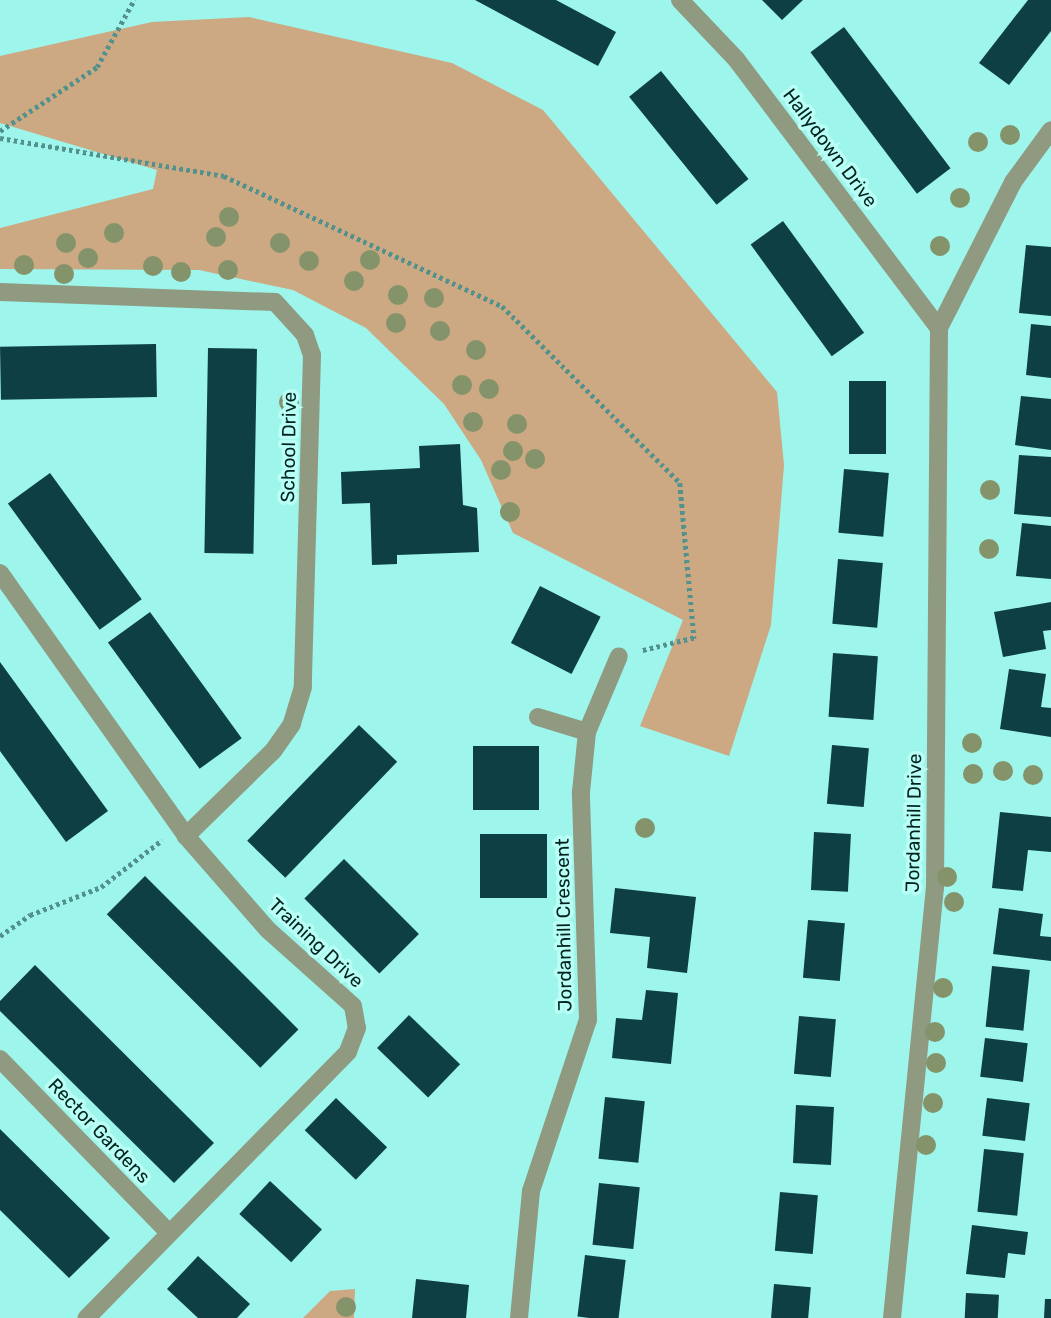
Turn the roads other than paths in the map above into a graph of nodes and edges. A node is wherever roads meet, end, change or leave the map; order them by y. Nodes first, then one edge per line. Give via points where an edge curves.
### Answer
1 (680, 0) edge
2 (1051, 130) edge
3 (0, 292) edge
4 (939, 328) junction
5 (0, 573) edge
6 (619, 656) road end
7 (538, 717) dead end
8 (587, 732) junction
9 (182, 831) junction
10 (0, 1059) edge
11 (168, 1232) junction
12 (87, 1318) edge
13 (519, 1318) edge
14 (892, 1318) edge

1 - 4 street, Hallydown Drive via 736,60
2 - 4 street via 1013,182
3 - 9 street, School Drive via 275,302 306,335 312,355 303,687 292,724 273,751
4 - 14 street, Jordanhill Drive via 935,888
5 - 9 street, Training Drive
6 - 8 street, Jordanhill Crescent
7 - 8 street
8 - 13 street, Jordanhill Crescent via 581,792 588,1020 531,1191
9 - 11 street, Training Drive via 267,929 353,1006 357,1028 348,1052
10 - 11 street, Rector Gardens
11 - 12 street, Training Drive

